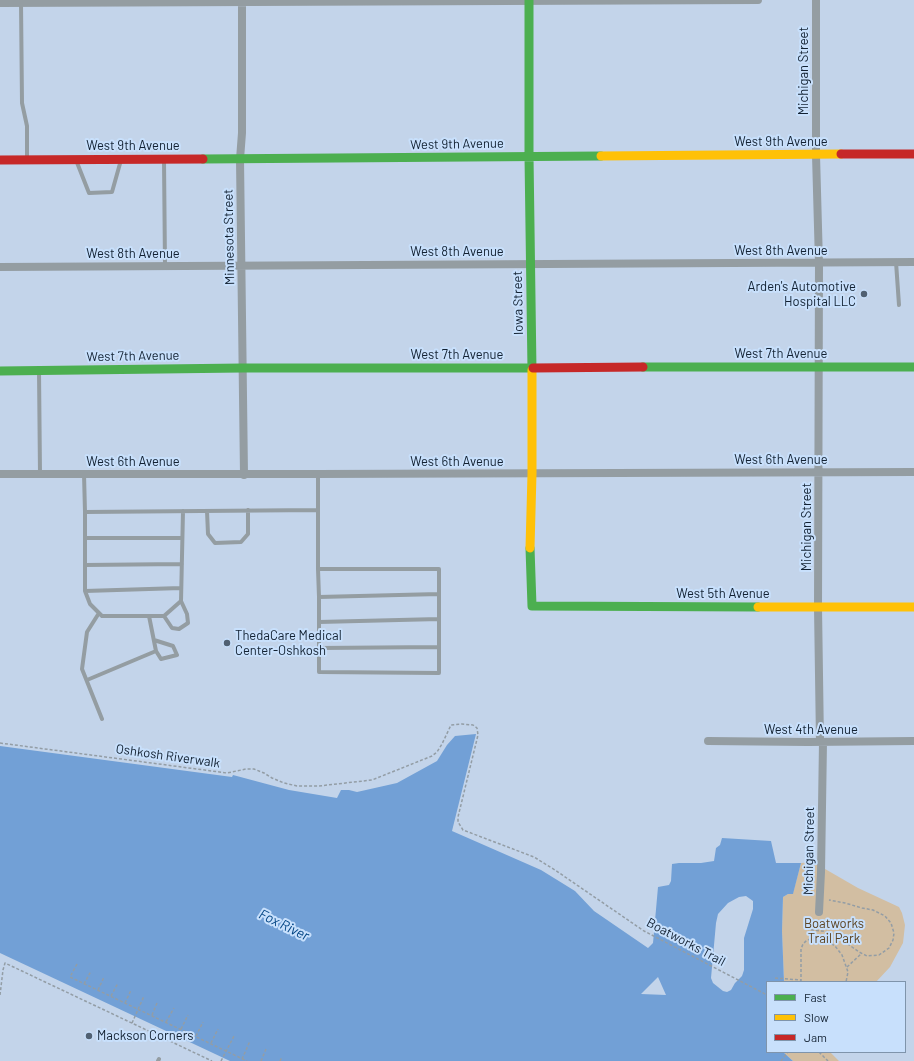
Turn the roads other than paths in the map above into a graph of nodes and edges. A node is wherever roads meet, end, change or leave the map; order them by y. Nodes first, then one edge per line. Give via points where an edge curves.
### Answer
1 (758, 0) edge
2 (816, 0) edge
3 (242, 1) edge
4 (529, 1) edge
5 (0, 2) edge
6 (21, 2) junction
7 (914, 154) edge
8 (816, 155) junction
9 (529, 156) junction
10 (121, 159) junction
11 (164, 159) junction
12 (240, 159) junction
13 (0, 160) edge
14 (28, 160) junction
15 (76, 160) junction
16 (896, 262) junction
17 (914, 262) edge
18 (819, 263) junction
19 (531, 264) junction
20 (242, 265) junction
21 (165, 266) junction
22 (0, 267) edge
23 (899, 305) dead end
24 (818, 366) junction
25 (914, 367) edge
26 (242, 368) junction
27 (532, 368) junction
28 (39, 370) junction
29 (0, 371) edge
30 (819, 472) junction
31 (914, 472) edge
32 (0, 474) edge
33 (40, 474) junction
34 (84, 474) junction
35 (318, 474) junction
36 (532, 474) junction
37 (244, 475) junction
38 (248, 510) junction
39 (318, 510) junction
40 (183, 511) junction
41 (207, 511) junction
42 (85, 512) junction
43 (85, 538) junction
44 (182, 538) junction
45 (182, 564) junction
46 (85, 565) junction
47 (318, 569) junction
48 (181, 588) junction
49 (85, 590) junction
50 (439, 594) junction
51 (318, 597) junction
52 (181, 602) junction
53 (532, 606) joint
54 (818, 607) junction
55 (914, 607) edge
56 (99, 613) junction
57 (149, 616) junction
58 (164, 616) junction
59 (439, 619) junction
60 (319, 622) junction
61 (154, 640) junction
62 (439, 647) junction
63 (319, 648) junction
64 (156, 651) junction
65 (87, 680) junction
66 (102, 719) dead end
67 (708, 741) dead end
68 (914, 741) edge
69 (821, 742) junction
70 (818, 912) dead end

1 - 4 street
2 - 8 street, Michigan Street
3 - 4 street
3 - 6 street
3 - 12 street, Minnesota Street
4 - 9 street, Iowa Street
5 - 6 street
6 - 14 lane via 22,103 27,126
7 - 8 street, West 9th Avenue
8 - 9 street, West 9th Avenue
8 - 18 street, Michigan Street
9 - 12 street, West 9th Avenue
9 - 19 street, Iowa Street
10 - 11 street, West 9th Avenue
10 - 15 street, West 9th Avenue
10 - 15 lane via 112,192 90,193
11 - 12 street, West 9th Avenue
11 - 21 lane
12 - 20 street, Minnesota Street
13 - 14 street, West 9th Avenue
14 - 15 street, West 9th Avenue
16 - 17 street, West 8th Avenue
16 - 18 street, West 8th Avenue
16 - 23 lane
18 - 19 street, West 8th Avenue
18 - 24 street, Michigan Street
19 - 20 street, West 8th Avenue
19 - 27 street, Iowa Street
20 - 21 street, West 8th Avenue
20 - 26 street, Minnesota Street
21 - 22 street, West 8th Avenue
24 - 25 street, West 7th Avenue
24 - 27 street, West 7th Avenue
24 - 30 street, Michigan Street
26 - 27 street, West 7th Avenue
26 - 28 street, West 7th Avenue
26 - 37 street, Minnesota Street
27 - 36 street, Iowa Street
28 - 29 street, West 7th Avenue
28 - 33 lane
30 - 31 street, West 6th Avenue
30 - 36 street, West 6th Avenue
30 - 54 street, Michigan Street
32 - 33 street, West 6th Avenue
33 - 34 street, West 6th Avenue
34 - 37 street, West 6th Avenue
34 - 42 lane
35 - 36 street, West 6th Avenue
35 - 37 street, West 6th Avenue
35 - 39 lane
36 - 53 street, Iowa Street
38 - 39 lane
38 - 41 lane
38 - 41 lane via 248,534 241,542 215,543 208,534
39 - 47 lane
40 - 41 lane
40 - 42 lane
40 - 44 lane
42 - 43 lane
43 - 44 lane
43 - 46 lane
44 - 45 lane
45 - 46 lane
45 - 48 lane
46 - 49 lane
47 - 50 lane via 439,569
47 - 51 lane
48 - 49 lane
48 - 52 lane
49 - 56 lane via 90,604
50 - 51 lane
50 - 59 lane
51 - 60 lane
52 - 58 lane
52 - 58 lane via 188,623 179,629 172,628
53 - 54 street, West 5th Avenue
54 - 55 street, West 5th Avenue
54 - 69 street, Michigan Street
56 - 57 lane via 102,616
56 - 65 lane via 87,632 82,668
57 - 58 lane
57 - 61 lane
59 - 60 lane
59 - 62 lane
60 - 63 lane
61 - 64 lane
61 - 64 lane via 173,646 177,654 161,659
62 - 63 lane
62 - 63 lane via 439,673 319,672
64 - 65 lane
65 - 66 lane
67 - 69 street, West 4th Avenue
68 - 69 street, West 4th Avenue
69 - 70 street, Michigan Street via 821,872

